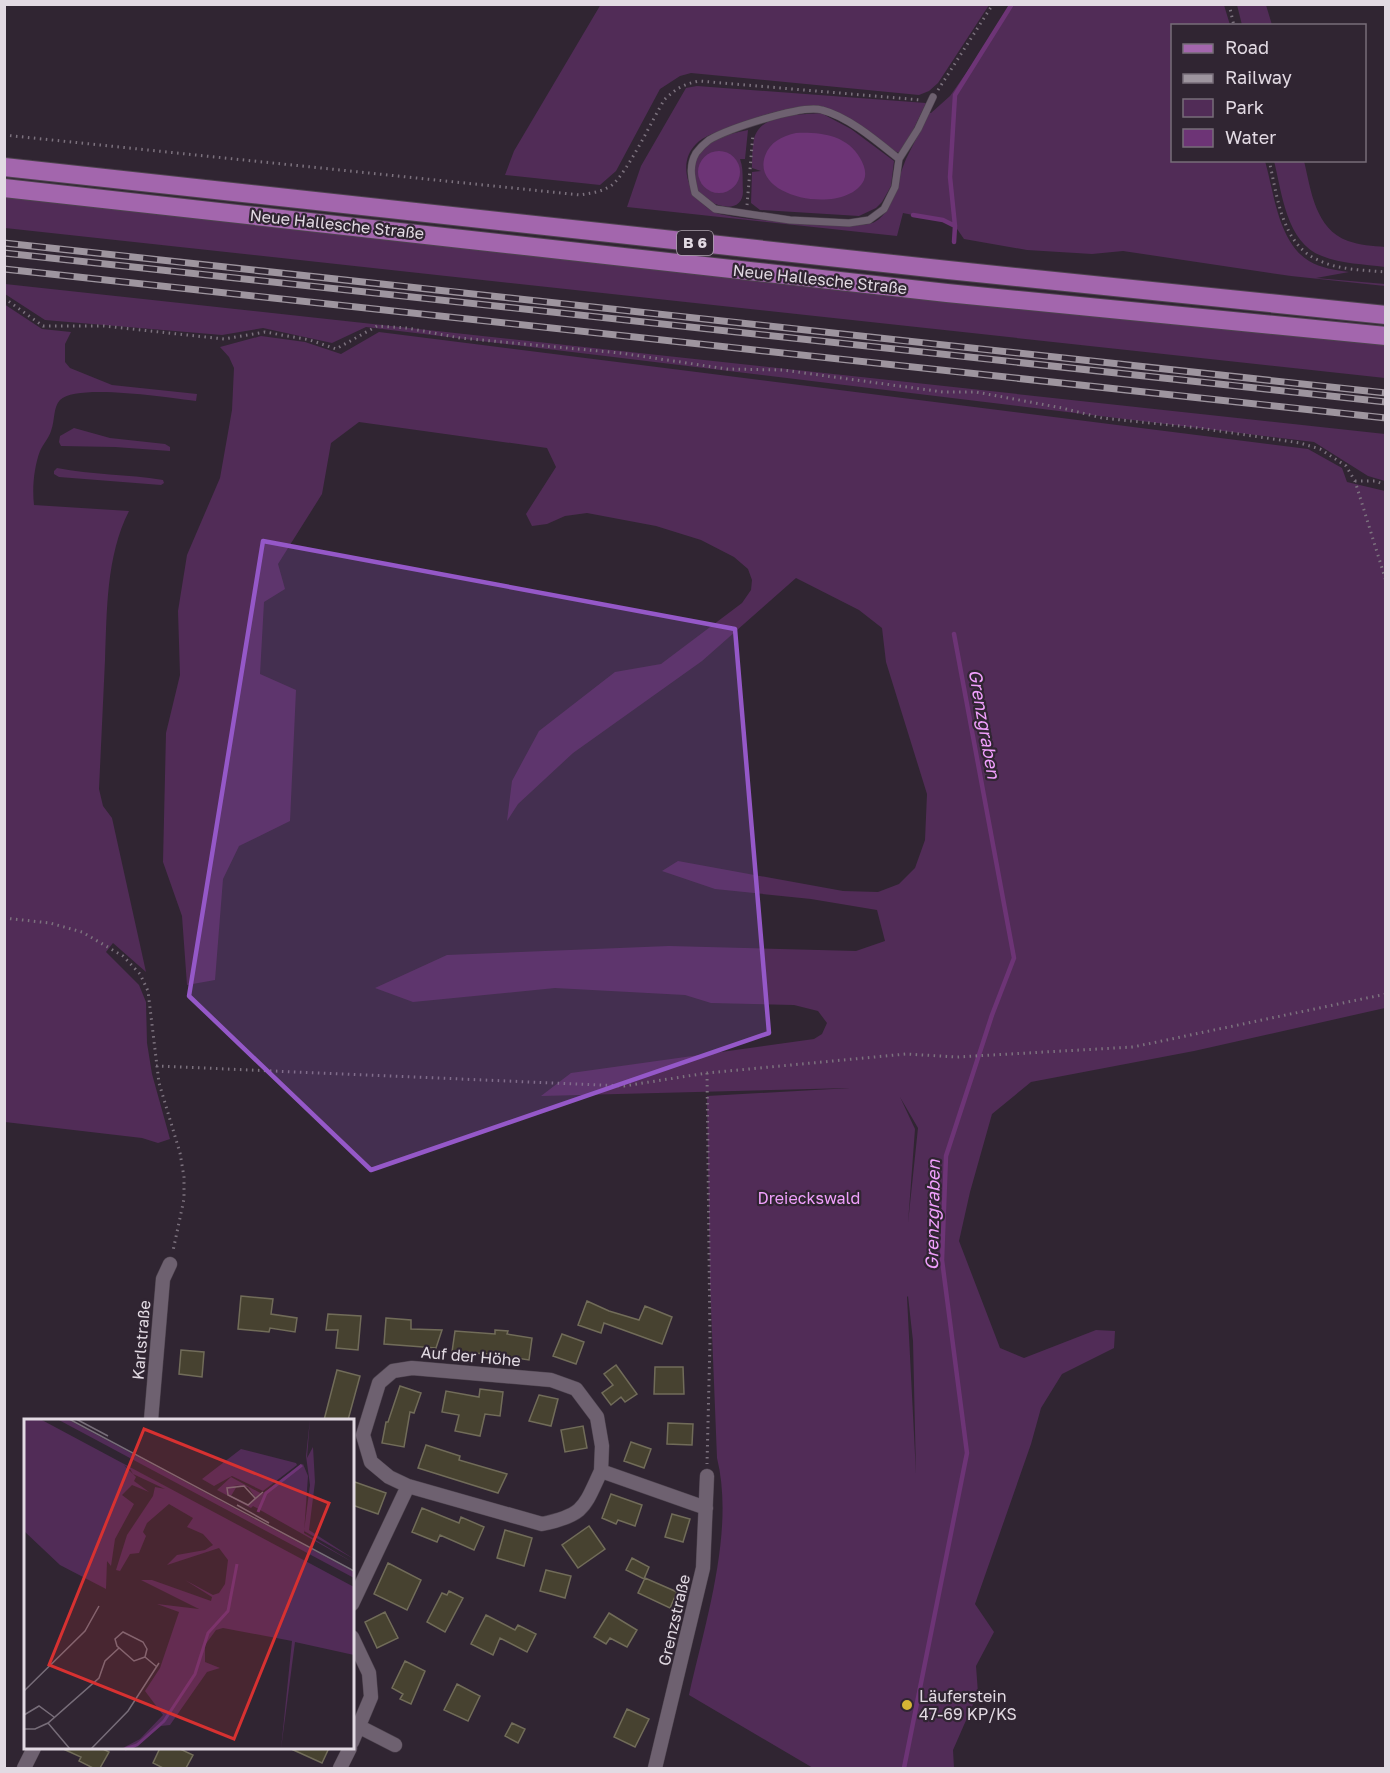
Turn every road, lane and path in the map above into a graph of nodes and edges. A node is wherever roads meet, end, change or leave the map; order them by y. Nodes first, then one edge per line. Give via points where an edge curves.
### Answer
1 (993, 4) edge
2 (1229, 4) edge
3 (1234, 24) edge
4 (933, 97) junction
5 (757, 122) junction
6 (4, 135) edge
7 (899, 159) junction
8 (1270, 162) edge
9 (4, 167) edge
10 (4, 188) edge
11 (746, 212) junction
12 (1386, 272) edge
13 (4, 298) edge
14 (1386, 315) edge
15 (1386, 336) edge
16 (1355, 481) junction
17 (1386, 485) edge
18 (1386, 581) edge
19 (4, 918) edge
20 (1386, 994) edge
21 (156, 1066) junction
22 (707, 1073) junction
23 (170, 1264) joint
24 (151, 1419) edge
25 (601, 1471) junction
26 (707, 1476) joint
27 (408, 1486) junction
28 (706, 1508) junction
29 (354, 1600) edge
30 (354, 1641) edge
31 (356, 1725) edge
32 (395, 1745) dead end
33 (34, 1749) edge
34 (350, 1749) edge
35 (24, 1768) edge
36 (340, 1768) edge
37 (655, 1768) edge

1 - 4 path
2 - 3 path
4 - 6 path via 919,100 699,81 685,84 664,100 612,185 580,195
4 - 7 lane
5 - 7 lane via 792,110 821,109 852,124
5 - 11 path via 751,137
5 - 11 lane via 708,141 690,168 695,193 715,209
7 - 11 lane via 895,187 884,209 869,220 790,220
8 - 12 path via 1285,224 1298,245 1316,260 1338,267
9 - 14 main road, Neue Hallesche Straße / B 6
10 - 15 main road, Neue Hallesche Straße / B 6 via 947,293
13 - 16 path via 43,326 104,326 224,339 265,332 336,349 377,326 407,328 460,338 620,353 727,369 783,370 943,392 976,392 1102,418 1300,442 1320,449 1346,466
16 - 17 path
16 - 18 path
19 - 21 path via 50,922 82,932 123,956 148,991
20 - 22 path via 1133,1047 957,1058 906,1054
21 - 22 path via 624,1086
21 - 23 path via 184,1177 184,1199
22 - 26 path
23 - 24 street, Karlstraße via 163,1279
25 - 27 street, Auf der Höhe via 584,1508 562,1520 542,1524
25 - 27 street, Auf der Höhe via 597,1417 576,1389 551,1380 412,1368 393,1371 379,1383 363,1435 371,1462
25 - 28 street
26 - 28 street, Grenzstraße
27 - 29 street
28 - 37 street, Grenzstraße via 703,1568
30 - 31 street via 369,1673 371,1697
31 - 32 street
33 - 35 street
34 - 36 street

